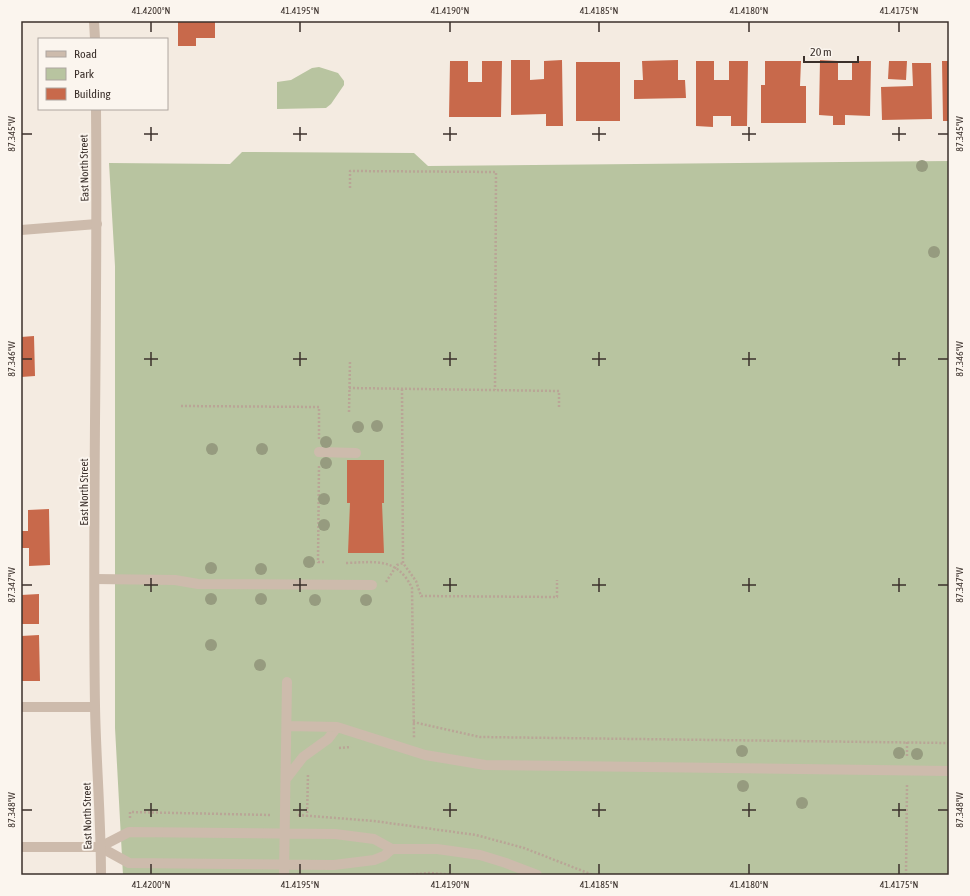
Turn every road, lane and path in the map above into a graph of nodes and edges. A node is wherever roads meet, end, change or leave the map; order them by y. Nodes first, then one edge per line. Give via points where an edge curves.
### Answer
1 (94, 21) edge
2 (95, 38) edge
3 (96, 110) edge
4 (350, 188) dead end
5 (97, 224) junction
6 (21, 230) edge
7 (350, 361) dead end
8 (349, 388) junction
9 (402, 389) junction
10 (495, 390) junction
11 (181, 406) dead end
12 (559, 407) dead end
13 (349, 412) dead end
14 (319, 452) junction
15 (356, 453) dead end
16 (325, 562) dead end
17 (346, 563) dead end
18 (402, 563) junction
19 (395, 568) junction
20 (96, 579) junction
21 (557, 580) dead end
22 (372, 585) dead end
23 (382, 587) dead end
24 (287, 682) dead end
25 (21, 707) edge
26 (95, 707) junction
27 (413, 722) junction
28 (287, 726) junction
29 (337, 727) junction
30 (414, 739) dead end
31 (907, 742) junction
32 (949, 743) edge
33 (336, 748) dead end
34 (356, 748) dead end
35 (907, 760) dead end
36 (308, 771) dead end
37 (949, 771) edge
38 (286, 779) junction
39 (907, 782) dead end
40 (271, 815) dead end
41 (130, 818) dead end
42 (307, 823) dead end
43 (285, 834) junction
44 (21, 847) edge
45 (100, 847) junction
46 (392, 849) junction
47 (285, 864) junction
48 (100, 875) edge
49 (284, 875) edge
50 (408, 875) edge
51 (457, 875) edge
52 (537, 875) edge
53 (906, 875) edge

1 - 2 street
3 - 5 street, East North Street
4 - 10 path via 350,171 496,172
5 - 6 street
5 - 20 street, East North Street
7 - 8 path
8 - 9 path
8 - 13 path
9 - 10 path
9 - 18 path
10 - 12 path via 559,391
11 - 14 path via 319,407
14 - 15 street
14 - 16 path via 318,562
17 - 19 path via 386,563
18 - 19 path
18 - 21 path via 416,581 420,596 557,597
19 - 23 path
19 - 27 path via 409,582 413,595
20 - 22 street via 175,580 198,584
20 - 26 street, East North Street
24 - 28 street
25 - 26 street
26 - 45 street, East North Street
27 - 30 path
27 - 31 path via 480,737
28 - 29 street
28 - 38 street
29 - 37 street via 425,755 485,765
29 - 38 street via 328,739 312,748 303,757
31 - 32 path
31 - 35 path
33 - 34 path
36 - 42 path
38 - 43 street
39 - 53 path
40 - 41 path via 130,812
43 - 45 street via 129,832
43 - 46 street via 325,834 374,839
43 - 47 street
44 - 45 street
45 - 47 street via 129,863
45 - 48 street, East North Street
46 - 47 street via 374,860 334,865
46 - 52 street via 437,849 466,853 493,858
47 - 49 street
50 - 51 path

